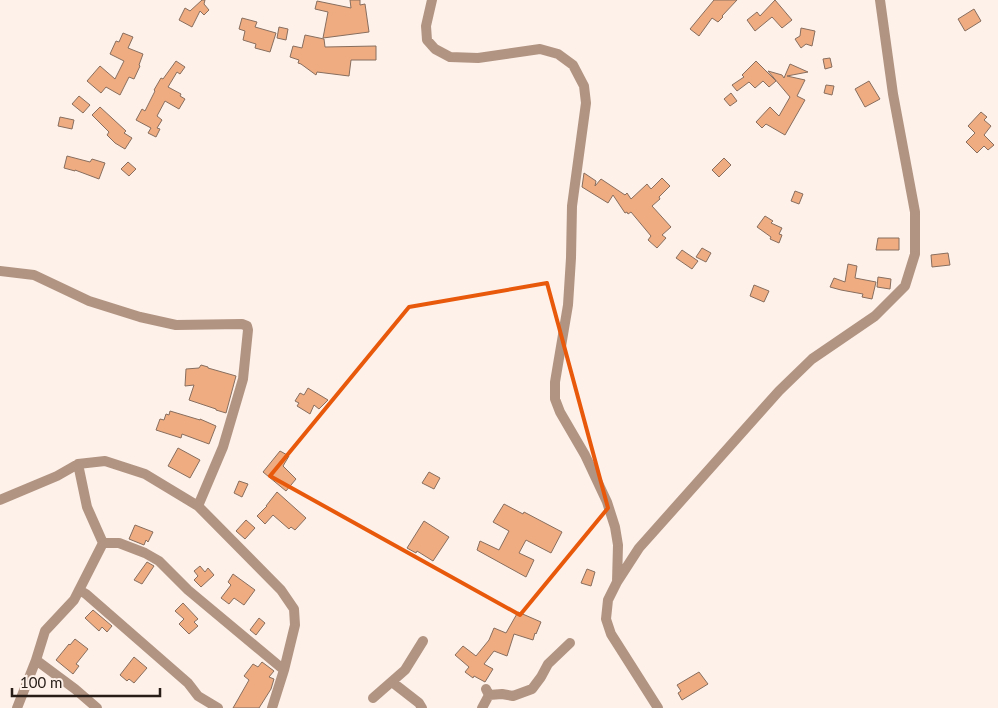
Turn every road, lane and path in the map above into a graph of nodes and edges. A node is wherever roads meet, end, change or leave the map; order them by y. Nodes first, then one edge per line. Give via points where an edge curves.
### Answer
1 (432, 0) edge
2 (880, 0) edge
3 (0, 271) edge
4 (78, 464) junction
5 (0, 500) edge
6 (198, 506) junction
7 (104, 543) junction
8 (617, 582) junction
9 (80, 590) junction
10 (423, 641) dead end
11 (570, 643) dead end
12 (36, 660) junction
13 (284, 670) junction
14 (392, 682) junction
15 (373, 698) dead end
16 (17, 708) edge
17 (97, 708) edge
18 (218, 708) edge
19 (272, 708) edge
20 (422, 708) edge
21 (482, 708) edge
22 (658, 708) edge

1 - 8 street via 426,26 427,40 435,49 450,57 478,58 540,49 558,54 573,65 584,86 586,103 572,206 568,305 554,382 555,399 586,454 607,502 618,545
2 - 8 street via 915,212 915,254 905,286 875,316 812,359 779,391 639,548
3 - 6 street via 34,275 89,302 140,317 176,325 246,326 242,379 223,447
4 - 5 street
4 - 6 street via 105,461 145,474
4 - 7 street via 86,507
6 - 13 street via 281,590 294,609 295,625
7 - 9 street
7 - 13 street via 119,543 159,560 188,590
8 - 22 street via 608,600 606,619 610,634
9 - 12 street via 45,631
9 - 18 street via 188,683 198,696
10 - 14 street via 405,670
11 - 21 street via 548,664 532,689 513,696 488,691
12 - 16 street
12 - 17 street
13 - 19 street
14 - 15 street
14 - 20 street

